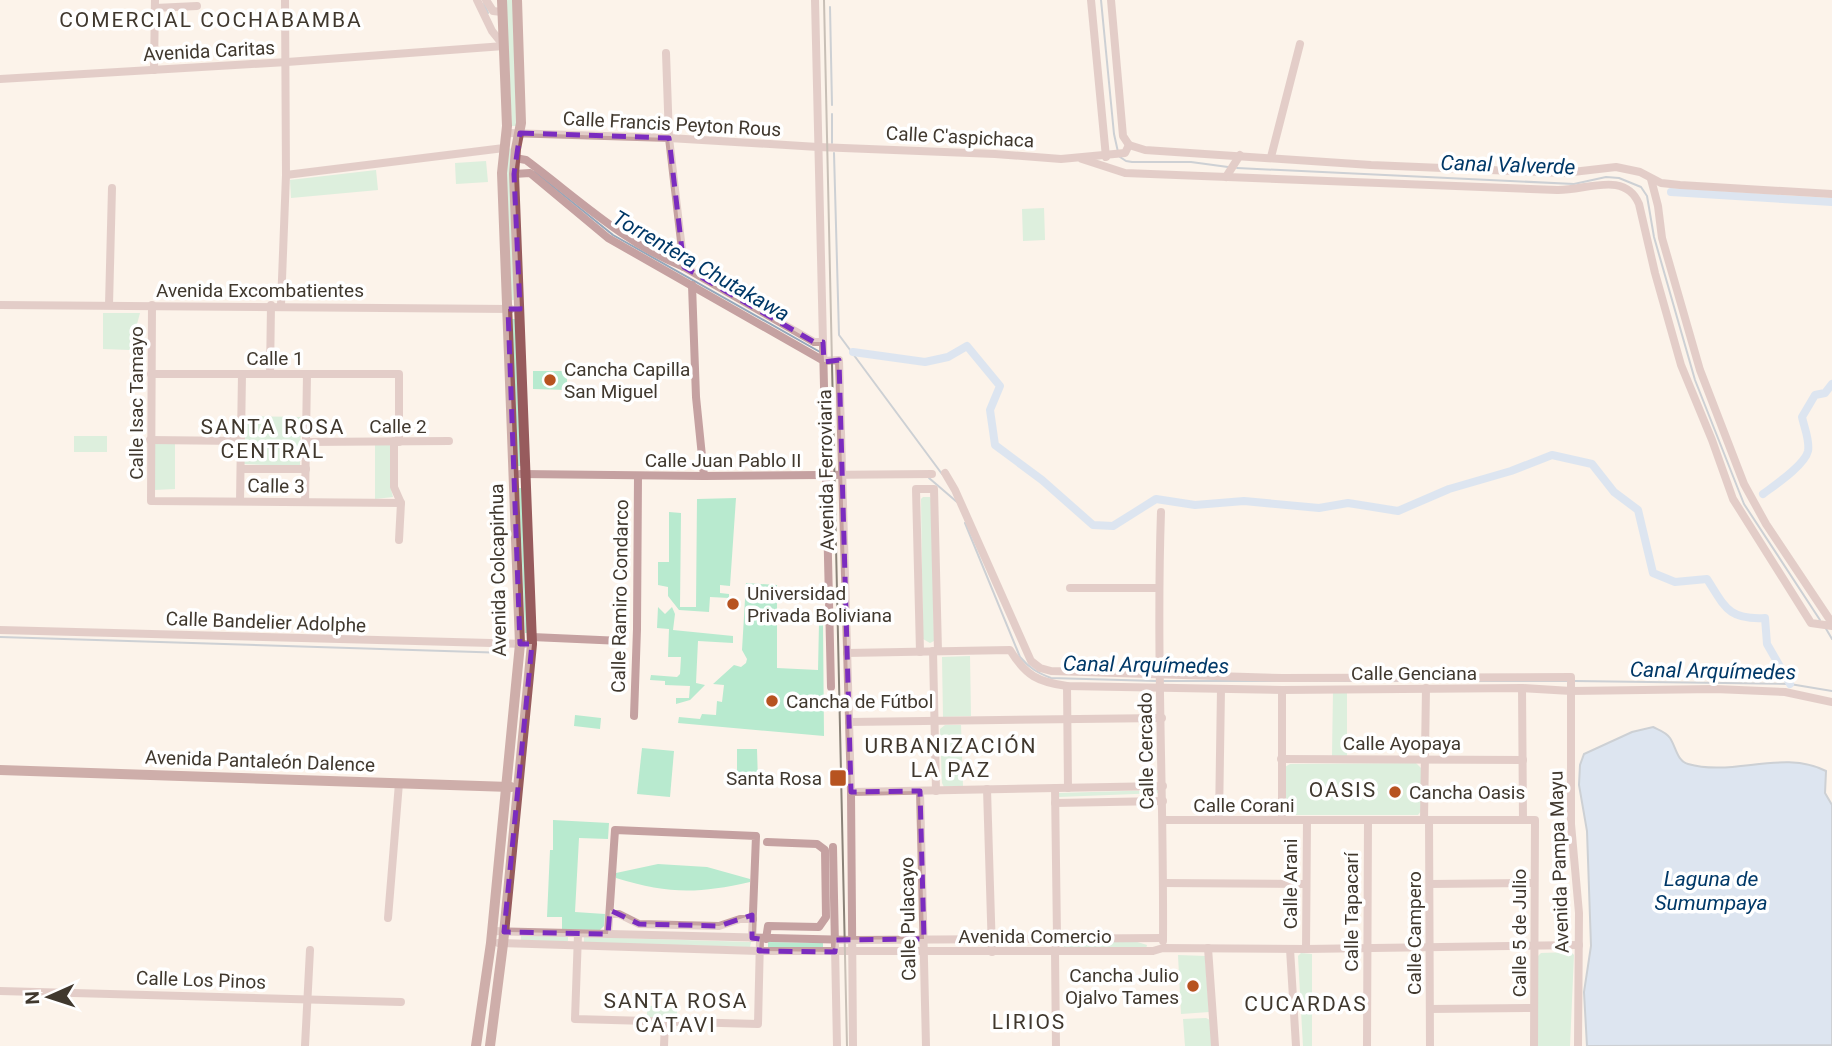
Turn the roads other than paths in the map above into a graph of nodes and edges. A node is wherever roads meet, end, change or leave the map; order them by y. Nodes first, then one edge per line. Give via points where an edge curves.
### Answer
1 (285, 0) edge
2 (477, 0) edge
3 (486, 0) edge
4 (517, 0) edge
5 (815, 0) edge
6 (1091, 0) edge
7 (1111, 0) edge
8 (155, 4) edge
9 (197, 6) dead end
10 (502, 6) edge
11 (1300, 44) dead end
12 (504, 46) junction
13 (666, 53) dead end
14 (287, 62) junction
15 (154, 70) junction
16 (0, 79) edge
17 (507, 133) junction
18 (520, 133) junction
19 (669, 138) junction
20 (818, 147) junction
21 (836, 147) joint
22 (504, 148) junction
23 (1127, 149) junction
24 (1109, 155) junction
25 (1271, 157) junction
26 (515, 158) junction
27 (1082, 159) junction
28 (1238, 159) junction
29 (1107, 167) junction
30 (514, 174) junction
31 (1227, 174) junction
32 (286, 175) junction
33 (1651, 179) junction
34 (113, 188) dead end
35 (1832, 194) edge
36 (684, 267) junction
37 (692, 285) junction
38 (0, 305) edge
39 (109, 305) junction
40 (152, 305) junction
41 (271, 305) junction
42 (281, 305) junction
43 (514, 309) junction
44 (823, 342) junction
45 (824, 361) junction
46 (151, 374) junction
47 (243, 374) junction
48 (270, 374) junction
49 (307, 374) junction
50 (150, 440) junction
51 (241, 441) junction
52 (449, 441) dead end
53 (306, 442) junction
54 (397, 442) junction
55 (241, 469) junction
56 (306, 469) junction
57 (514, 474) junction
58 (526, 474) junction
59 (932, 474) dead end
60 (945, 474) dead end
61 (826, 475) junction
62 (840, 475) junction
63 (638, 476) junction
64 (704, 476) junction
65 (151, 500) joint
66 (240, 501) junction
67 (305, 502) junction
68 (401, 503) junction
69 (1161, 512) dead end
70 (400, 540) dead end
71 (1158, 588) junction
72 (1070, 589) dead end
73 (1827, 624) edge
74 (0, 631) edge
75 (532, 640) junction
76 (622, 641) dead end
77 (520, 644) junction
78 (935, 651) junction
79 (919, 652) junction
80 (847, 653) junction
81 (1161, 682) junction
82 (1571, 685) junction
83 (831, 687) dead end
84 (1067, 687) junction
85 (1426, 688) junction
86 (1522, 688) junction
87 (1221, 689) junction
88 (1282, 690) junction
89 (1832, 702) edge
90 (634, 716) dead end
91 (1067, 718) junction
92 (1162, 718) junction
93 (934, 720) junction
94 (849, 722) junction
95 (1281, 759) junction
96 (1424, 759) junction
97 (1523, 760) junction
98 (0, 769) edge
99 (399, 783) junction
100 (505, 786) junction
101 (1163, 786) junction
102 (519, 787) junction
103 (1055, 788) junction
104 (1068, 788) junction
105 (987, 789) junction
106 (920, 791) junction
107 (936, 791) junction
108 (851, 792) junction
109 (1163, 801) junction
110 (1055, 803) junction
111 (1163, 820) junction
112 (1219, 820) junction
113 (1282, 820) junction
114 (1307, 820) junction
115 (1368, 820) junction
116 (1427, 820) junction
117 (1523, 820) junction
118 (1535, 820) joint
119 (767, 842) dead end
120 (833, 847) dead end
121 (1163, 883) junction
122 (1535, 883) junction
123 (1306, 884) junction
124 (1430, 884) junction
125 (610, 914) junction
126 (388, 918) dead end
127 (753, 919) junction
128 (492, 931) junction
129 (504, 932) junction
130 (578, 934) junction
131 (608, 934) junction
132 (1057, 937) junction
133 (991, 938) junction
134 (759, 939) junction
135 (925, 939) junction
136 (836, 940) junction
137 (853, 940) junction
138 (491, 943) junction
139 (1163, 943) junction
140 (503, 944) junction
141 (1579, 945) junction
142 (578, 946) junction
143 (1534, 946) junction
144 (1430, 947) junction
145 (1209, 948) junction
146 (1366, 948) junction
147 (1290, 949) junction
148 (1306, 949) junction
149 (310, 950) dead end
150 (759, 951) junction
151 (835, 952) junction
152 (851, 952) junction
153 (924, 952) junction
154 (992, 952) junction
155 (1055, 952) junction
156 (0, 991) edge
157 (308, 999) junction
158 (401, 1002) dead end
159 (1430, 1009) junction
160 (1534, 1009) junction
161 (665, 1021) junction
162 (305, 1046) edge
163 (476, 1046) edge
164 (489, 1046) edge
165 (664, 1046) edge
166 (837, 1046) edge
167 (853, 1046) edge
168 (926, 1046) edge
169 (1056, 1046) edge
170 (1215, 1046) edge
171 (1296, 1046) edge
172 (1367, 1046) edge
173 (1430, 1046) edge
174 (1534, 1046) edge
175 (1578, 1046) edge

1 - 14 street
2 - 12 street
3 - 10 street via 493,11
4 - 18 main road, Avenida Colcapirhua
5 - 20 street
6 - 24 street
7 - 23 street
8 - 9 street
8 - 15 street
10 - 12 main road, Avenida Colcapirhua
11 - 25 street
12 - 14 street, Avenida Caritas
12 - 17 main road, Avenida Colcapirhua
13 - 19 street
14 - 15 street, Avenida Caritas
14 - 32 street
15 - 16 street, Avenida Caritas
17 - 18 street, Calle Francis Peyton Rous
17 - 22 main road, Avenida Colcapirhua
18 - 19 street, Calle Francis Peyton Rous
18 - 26 main road, Avenida Colcapirhua
19 - 20 street, Calle Francis Peyton Rous
19 - 36 street
20 - 21 street, Calle Francis Peyton Rous
20 - 44 street
21 - 27 street, Calle C'aspichaca
22 - 32 street
22 - 43 main road, Avenida Colcapirhua via 502,173
23 - 24 street, Calle C'aspichaca
23 - 28 street
24 - 27 street, Calle C'aspichaca
24 - 29 street
25 - 28 street
25 - 33 street via 1564,173 1616,167
26 - 30 main road, Avenida Colcapirhua
26 - 36 street via 526,160 616,231
27 - 29 street, Calle C'aspichaca
28 - 31 street
29 - 31 street, Calle C'aspichaca via 1125,173
30 - 37 street via 530,173 608,239
30 - 43 main road, Avenida Colcapirhua
31 - 73 street, Calle C'aspichaca via 1570,190 1610,184 1629,189 1636,196 1681,365 1733,499 1811,623
32 - 42 street
33 - 35 street via 1680,185
33 - 73 street via 1662,238 1700,370 1744,485
34 - 39 street
36 - 44 street via 814,342
37 - 45 street
37 - 64 street
38 - 39 street, Avenida Excombatientes
39 - 40 street, Avenida Excombatientes
40 - 41 street, Avenida Excombatientes
40 - 46 street, Calle Isac Tamayo
41 - 42 street, Avenida Excombatientes
41 - 48 street
42 - 43 street, Avenida Excombatientes
43 - 57 main road, Avenida Colcapirhua
43 - 58 main road, Avenida Colcapirhua
44 - 45 street
45 - 61 street, Avenida Ferroviaria
45 - 62 street, Avenida Ferroviaria via 839,360
46 - 47 street, Calle 1
46 - 50 street, Calle Isac Tamayo
47 - 48 street, Calle 1
47 - 51 street
48 - 49 street, Calle 1
49 - 53 street
49 - 54 street, Calle 1 via 399,374
50 - 51 street
50 - 65 street, Calle Isac Tamayo
51 - 55 street
52 - 54 street, Calle 2
53 - 54 street, Calle 2
53 - 56 street
54 - 68 street via 394,486
55 - 56 street
55 - 66 street
56 - 67 street
57 - 58 street, Calle Juan Pablo II
57 - 77 main road, Avenida Colcapirhua
58 - 63 street, Calle Juan Pablo II
58 - 75 main road, Avenida Colcapirhua
59 - 62 street, Calle Juan Pablo II
60 - 81 street, Calle Genciana via 1031,661 1051,671
61 - 62 street, Calle Juan Pablo II
61 - 64 street, Calle Juan Pablo II
61 - 83 street, Avenida Ferroviaria
62 - 80 street, Avenida Ferroviaria
63 - 64 street, Calle Juan Pablo II
63 - 90 street, Calle Ramiro Condarco
65 - 66 street, Calle 3
66 - 67 street, Calle 3
67 - 68 street, Calle 3
68 - 70 street
69 - 71 street, Calle Cercado
71 - 72 street
71 - 81 street, Calle Cercado
74 - 77 street, Calle Bandelier Adolphe
75 - 76 street, Calle Bandelier Adolphe
75 - 77 street, Calle Bandelier Adolphe
75 - 102 main road, Avenida Colcapirhua
77 - 100 main road, Avenida Colcapirhua
78 - 79 street
78 - 79 street via 934,489 916,489
78 - 84 street, Calle Genciana via 1010,650 1038,680
78 - 93 street
79 - 80 street
80 - 94 street, Avenida Ferroviaria
81 - 82 street, Calle Genciana via 1344,678
81 - 84 street, Calle Genciana
81 - 87 street, Calle Genciana
81 - 92 street, Calle Cercado
82 - 86 street, Calle Genciana
82 - 89 street, Calle Genciana via 1785,692
82 - 141 street, Avenida Pampa Mayu via 1571,824
84 - 91 street
85 - 86 street, Calle Genciana
85 - 88 street, Calle Genciana
85 - 96 street, Calle Campero
86 - 97 street
87 - 88 street, Calle Genciana
87 - 112 street
88 - 95 street
91 - 92 street
91 - 93 street
91 - 104 street
92 - 101 street, Calle Cercado
93 - 94 street
93 - 107 street
94 - 108 street, Avenida Ferroviaria
95 - 96 street, Calle Ayopaya
95 - 113 street
96 - 97 street, Calle Ayopaya
96 - 116 street, Calle Campero
97 - 117 street
98 - 99 main road, Avenida Pantaleón Dalence
99 - 100 main road, Avenida Pantaleón Dalence
99 - 126 street
100 - 102 main road, Avenida Pantaleón Dalence
100 - 128 main road, Avenida Colcapirhua
101 - 104 street
101 - 109 street, Calle Cercado
102 - 129 main road, Avenida Colcapirhua
103 - 104 street
103 - 105 street
103 - 110 street
105 - 107 street
105 - 133 street
106 - 107 street
106 - 108 street
106 - 135 street, Calle Pulacayo
108 - 137 street, Avenida Ferroviaria
109 - 110 street
109 - 111 street, Calle Cercado
110 - 132 street
111 - 112 street, Calle Corani
111 - 121 street, Calle Cercado
112 - 113 street, Calle Corani
113 - 114 street, Calle Corani
114 - 115 street, Calle Corani
114 - 123 street, Calle Arani
115 - 116 street, Calle Corani
115 - 146 street, Calle Tapacarí
116 - 117 street, Calle Corani
116 - 124 street, Calle Campero
117 - 118 street, Calle Corani
118 - 122 street, Calle 5 de Julio
119 - 134 street via 817,844 825,850 826,917 819,928 768,926
120 - 136 street
121 - 123 street
121 - 139 street, Calle Cercado
122 - 124 street
122 - 143 street, Calle 5 de Julio
123 - 148 street, Calle Arani
124 - 144 street, Calle Campero
125 - 127 street via 639,924 719,926
125 - 127 street via 615,830 756,836
125 - 131 street
127 - 134 street
128 - 129 street, Avenida Comercio
128 - 138 main road, Avenida Colcapirhua
129 - 130 street, Avenida Comercio
129 - 140 main road, Avenida Colcapirhua
130 - 131 street, Avenida Comercio
130 - 142 street
131 - 134 street, Avenida Comercio
132 - 133 street, Avenida Comercio
132 - 139 street, Avenida Comercio
132 - 155 street
133 - 135 street, Avenida Comercio
133 - 154 street
134 - 136 street, Avenida Comercio
134 - 150 street
135 - 137 street, Avenida Comercio
135 - 153 street, Calle Pulacayo
136 - 137 street, Avenida Comercio
136 - 151 street
137 - 152 street, Avenida Ferroviaria
138 - 140 street, Avenida Comercio
138 - 163 main road, Avenida Colcapirhua
139 - 145 street, Avenida Comercio
139 - 155 street, Avenida Comercio via 1153,951
140 - 142 street, Avenida Comercio
140 - 164 main road
141 - 143 street, Avenida Comercio
141 - 175 street, Avenida Pampa Mayu
142 - 150 street, Avenida Comercio
142 - 161 street via 575,1019
143 - 144 street, Avenida Comercio
143 - 160 street, Calle 5 de Julio
144 - 146 street, Avenida Comercio
144 - 159 street, Calle Campero
145 - 147 street, Avenida Comercio
145 - 170 street
146 - 148 street, Avenida Comercio
146 - 172 street, Calle Tapacarí
147 - 148 street, Avenida Comercio
147 - 171 street, Calle Arani
149 - 157 street
150 - 151 street, Avenida Comercio
150 - 161 street via 758,1024
151 - 152 street, Avenida Comercio
151 - 166 street
152 - 153 street, Avenida Comercio
152 - 167 street, Avenida Ferroviaria
153 - 154 street, Avenida Comercio
153 - 168 street, Calle Pulacayo
154 - 155 street, Avenida Comercio
155 - 169 street
156 - 157 street, Calle Los Pinos
157 - 158 street, Calle Los Pinos
157 - 162 street
159 - 160 street
159 - 173 street, Calle Campero
160 - 174 street, Calle 5 de Julio
161 - 165 street

